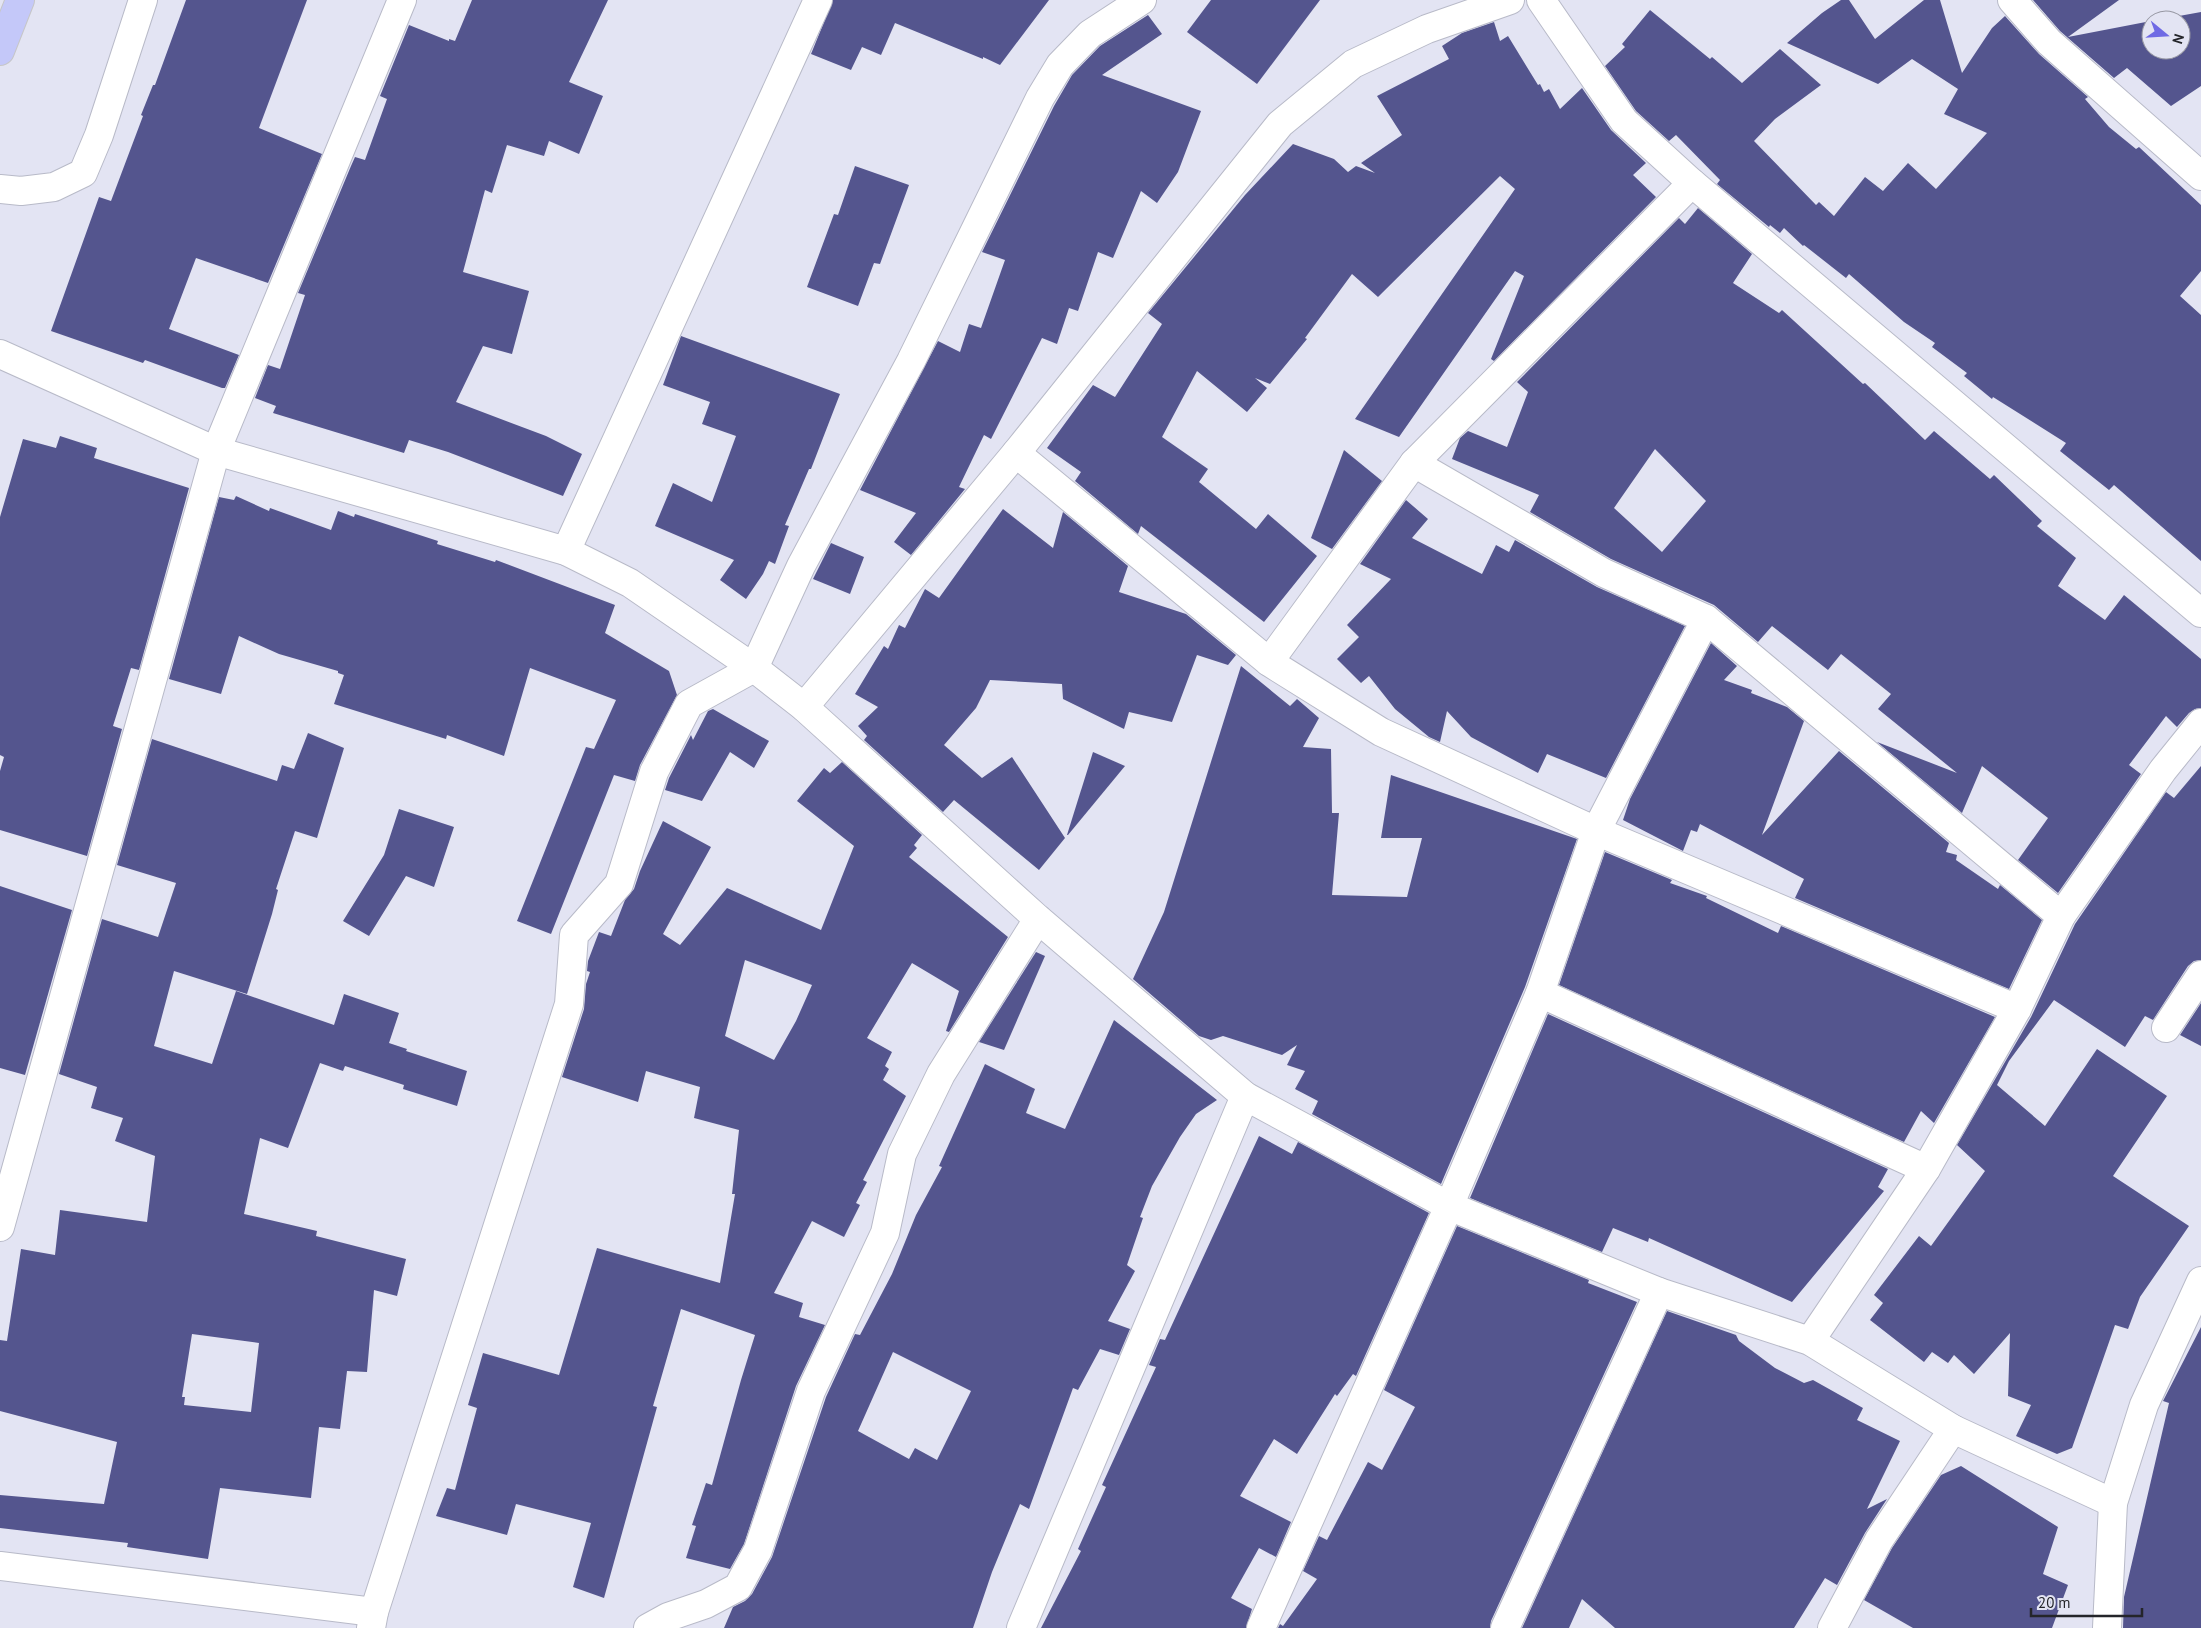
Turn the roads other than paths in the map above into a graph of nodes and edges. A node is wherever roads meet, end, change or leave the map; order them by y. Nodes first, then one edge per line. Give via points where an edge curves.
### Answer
1 (20, 0) edge
2 (143, 0) edge
3 (402, 0) edge
4 (818, 0) edge
5 (1142, 0) edge
6 (1510, 0) edge
7 (1541, 0) edge
8 (2012, 0) edge
9 (0, 51) edge
10 (2201, 176) edge
11 (1692, 183) junction
12 (0, 189) edge
13 (0, 354) edge
14 (216, 451) junction
15 (1016, 453) junction
16 (1414, 463) junction
17 (566, 551) junction
18 (2201, 613) edge
19 (1706, 619) junction
20 (1269, 662) junction
21 (754, 668) junction
22 (804, 707) junction
23 (2201, 723) edge
24 (1596, 831) junction
25 (2061, 916) junction
26 (1038, 920) junction
27 (2201, 975) edge
28 (1540, 993) junction
29 (2017, 1009) junction
30 (2166, 1028) dead end
31 (1245, 1096) junction
32 (1926, 1169) junction
33 (1449, 1206) junction
34 (0, 1227) edge
35 (2201, 1281) edge
36 (1659, 1292) junction
37 (1810, 1341) junction
38 (1953, 1428) junction
39 (2113, 1503) junction
40 (0, 1566) edge
41 (372, 1620) edge
42 (648, 1628) edge
43 (1021, 1628) edge
44 (1261, 1628) edge
45 (1506, 1628) edge
46 (1832, 1628) edge
47 (2107, 1628) edge

1 - 9 highway
2 - 12 street via 99,135 83,173 54,187 21,191
3 - 14 street
4 - 17 street
5 - 21 street via 1090,34 1060,65 1045,89 911,361 801,566
6 - 15 street via 1427,28 1353,64 1280,124
7 - 11 street via 1624,121
8 - 10 street via 2049,42
11 - 16 street
11 - 18 street
13 - 14 street
14 - 17 street
14 - 34 street
15 - 20 street
15 - 22 street
16 - 19 street via 1604,572
16 - 20 street
17 - 21 street via 630,583
19 - 24 street
19 - 25 street
20 - 24 street via 1381,732
21 - 22 street
21 - 41 street via 689,704 654,772 619,884 574,935 568,1004
22 - 26 street
23 - 25 street via 2163,770
24 - 28 street
24 - 29 street
25 - 29 street
26 - 31 street
26 - 42 street via 941,1074 902,1154 885,1232 811,1392 758,1550 748,1570 738,1587
27 - 30 street
28 - 32 street
28 - 33 street
29 - 32 street
31 - 33 street
31 - 43 street
32 - 37 street
33 - 36 street
33 - 44 street
35 - 39 street via 2144,1406
36 - 37 street
36 - 45 street
37 - 38 street
38 - 39 street
38 - 46 street via 1879,1540
39 - 47 street
40 - 41 street

